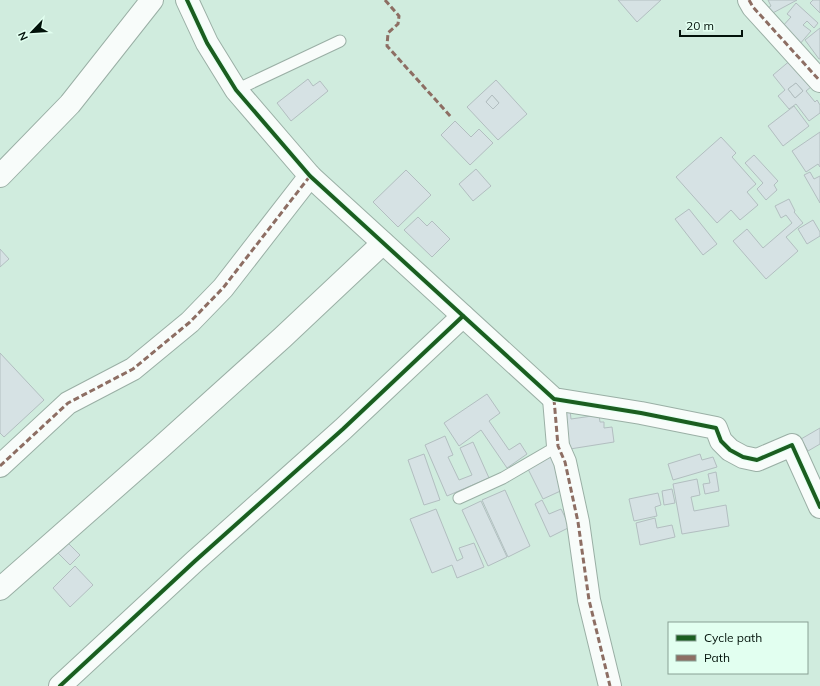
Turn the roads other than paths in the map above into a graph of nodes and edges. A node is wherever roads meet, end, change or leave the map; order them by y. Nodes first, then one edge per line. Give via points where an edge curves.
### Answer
1 (152, 0) edge
2 (187, 0) edge
3 (749, 0) edge
4 (340, 40) dead end
5 (820, 81) edge
6 (236, 90) junction
7 (0, 176) edge
8 (310, 176) junction
9 (383, 243) junction
10 (463, 316) junction
11 (554, 398) junction
12 (558, 446) junction
13 (0, 466) edge
14 (459, 498) dead end
15 (820, 507) edge
16 (0, 589) edge
17 (60, 686) edge
18 (610, 686) edge

1 - 7 street via 70,104
2 - 6 street via 207,43
3 - 5 street
4 - 6 lane
6 - 8 street
8 - 9 street
8 - 13 street via 222,288 190,322 133,369 68,403
9 - 10 street
9 - 16 street via 282,338
10 - 11 street
10 - 17 street via 343,429
11 - 12 street
11 - 15 street via 716,428 721,440 730,450 743,457 758,460 792,445
12 - 14 lane via 503,478
12 - 18 street via 565,462 578,522 589,600

